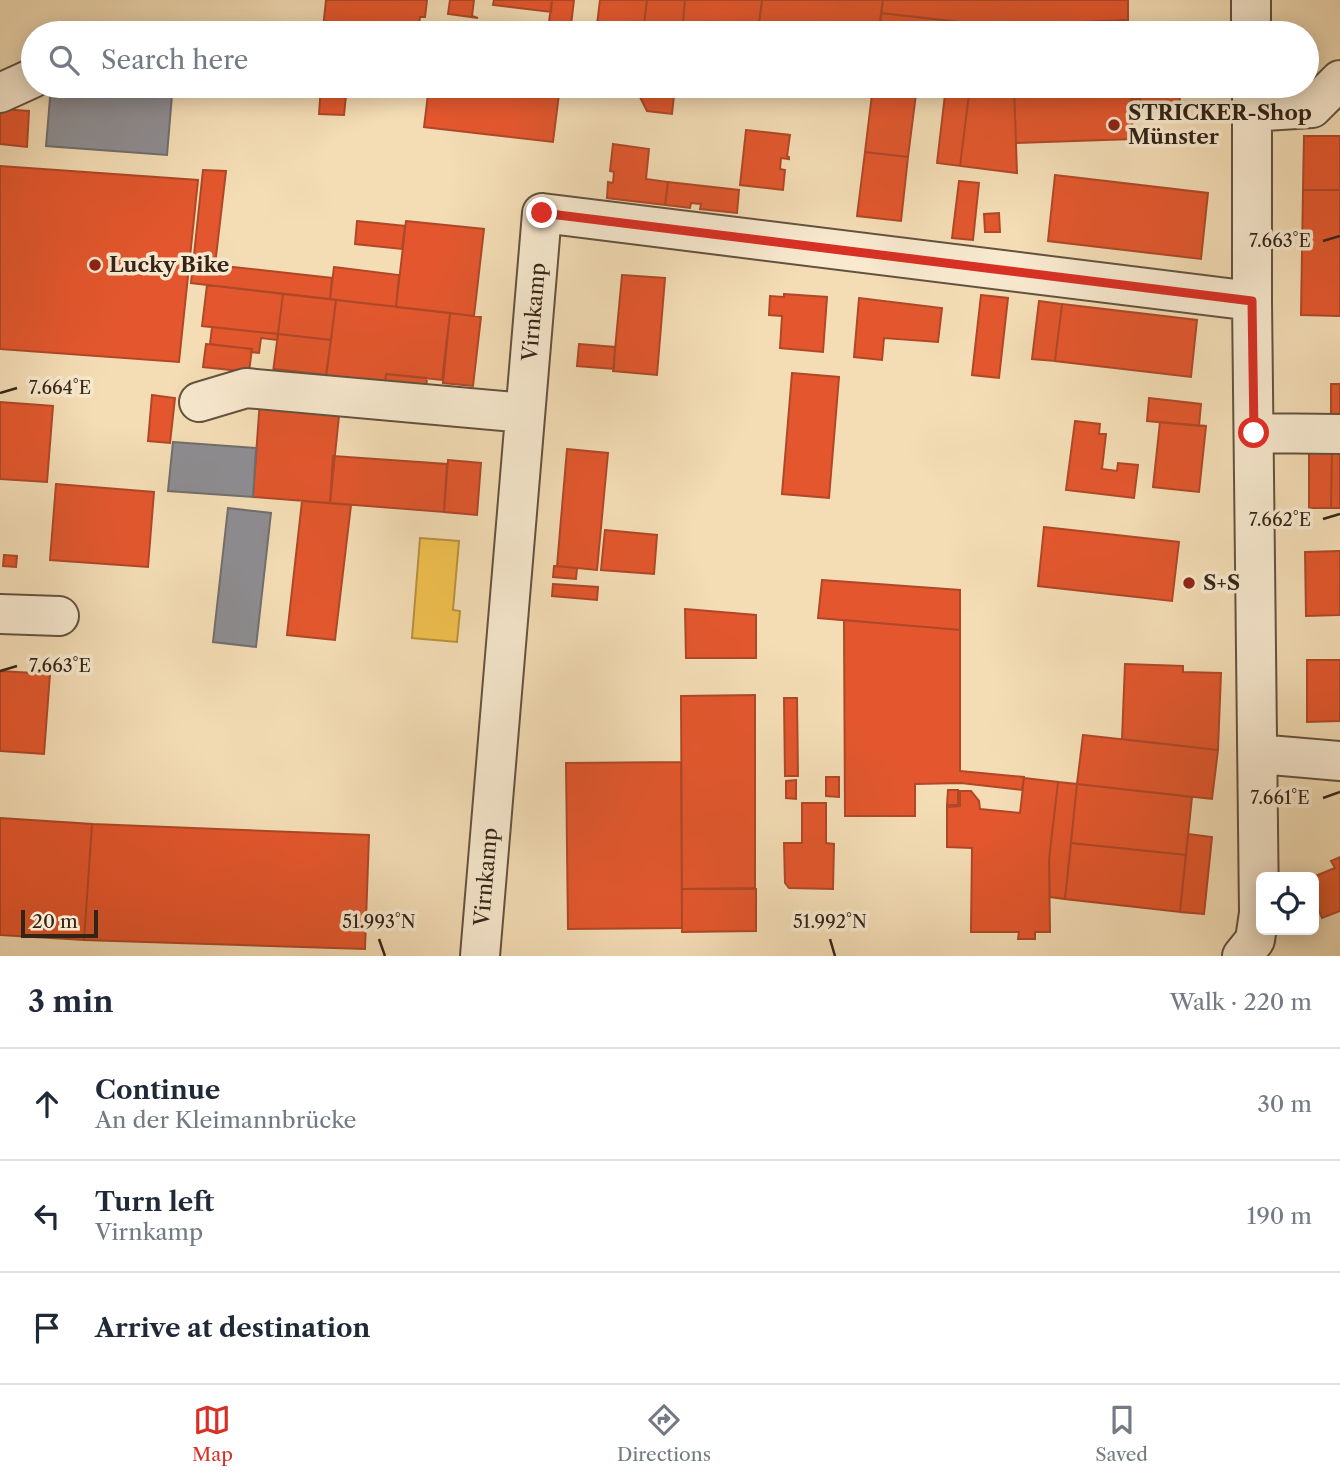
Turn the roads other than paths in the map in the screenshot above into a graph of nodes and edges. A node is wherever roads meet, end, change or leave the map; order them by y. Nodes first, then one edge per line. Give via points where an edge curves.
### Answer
1 (1251, 0) edge
2 (1251, 21) edge
3 (1340, 80) edge
4 (21, 83) edge
5 (0, 93) edge
6 (1252, 99) edge
7 (1252, 301) junction
8 (199, 402) dead end
9 (525, 413) junction
10 (1254, 433) junction
11 (1340, 434) edge
12 (0, 614) edge
13 (59, 616) dead end
14 (1258, 754) junction
15 (1340, 761) edge
16 (480, 956) edge
17 (1242, 956) edge

1 - 2 street
3 - 6 street via 1311,108
4 - 5 street
6 - 7 street
7 - 9 street, Virnkamp via 542,213
7 - 10 street
8 - 9 street via 246,388
9 - 16 street, Virnkamp
10 - 11 street
10 - 14 street
12 - 13 street
14 - 15 street
14 - 17 street via 1259,914 1255,940

